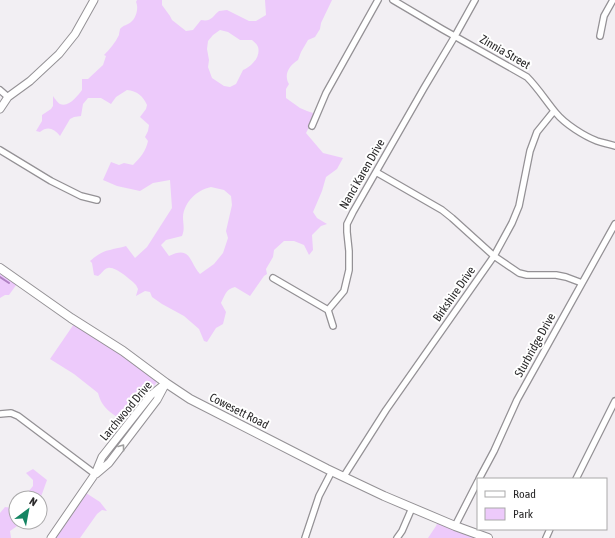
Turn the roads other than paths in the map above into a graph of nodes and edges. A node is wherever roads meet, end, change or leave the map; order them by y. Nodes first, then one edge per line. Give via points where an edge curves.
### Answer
1 (94, 0) edge
2 (378, 0) edge
3 (393, 0) edge
4 (475, 0) edge
5 (613, 0) edge
6 (455, 36) junction
7 (600, 36) dead end
8 (0, 90) edge
9 (8, 98) junction
10 (0, 109) edge
11 (554, 111) junction
12 (312, 126) dead end
13 (615, 146) edge
14 (0, 150) edge
15 (376, 172) junction
16 (97, 200) dead end
17 (615, 224) edge
18 (494, 256) junction
19 (0, 268) edge
20 (273, 278) dead end
21 (582, 283) junction
22 (328, 310) junction
23 (333, 326) dead end
24 (166, 383) junction
25 (615, 401) edge
26 (0, 414) edge
27 (332, 471) junction
28 (94, 474) junction
29 (344, 476) junction
30 (479, 478) edge
31 (576, 478) edge
32 (477, 482) edge
33 (412, 508) junction
34 (455, 526) junction
35 (51, 538) edge
36 (305, 538) edge
37 (397, 538) edge
38 (488, 538) edge

1 - 9 street via 75,34 60,54
2 - 12 street via 326,93
3 - 6 street, Zinnia Street
4 - 6 street, Nanci Karen Drive
5 - 7 street via 604,16
6 - 11 street, Zinnia Street via 527,77
6 - 15 street, Nanci Karen Drive
8 - 9 street
9 - 10 street
11 - 13 street, Zinnia Street via 582,133
11 - 18 street, Birkshire Drive via 537,132 530,151 519,206
14 - 16 street via 57,184 81,196
15 - 18 street via 442,210
15 - 22 street, Nanci Karen Drive via 347,224 349,270 344,291
17 - 21 street, Sturbridge Drive
18 - 21 street via 519,273 566,276
18 - 29 street, Birkshire Drive via 386,410
19 - 24 main road, Cowesett Road
20 - 22 street
21 - 30 street, Sturbridge Drive via 517,400
22 - 23 street
24 - 27 main road, Cowesett Road via 190,399
24 - 28 street, Larchwood Drive via 150,395 102,456
25 - 31 street
26 - 28 street via 18,416
27 - 29 main road, Cowesett Road
27 - 36 street via 319,496
28 - 35 street, Larchwood Drive
29 - 33 main road, Cowesett Road
32 - 34 street, Sturbridge Drive
33 - 34 main road, Cowesett Road
33 - 37 street
34 - 38 main road, Cowesett Road

